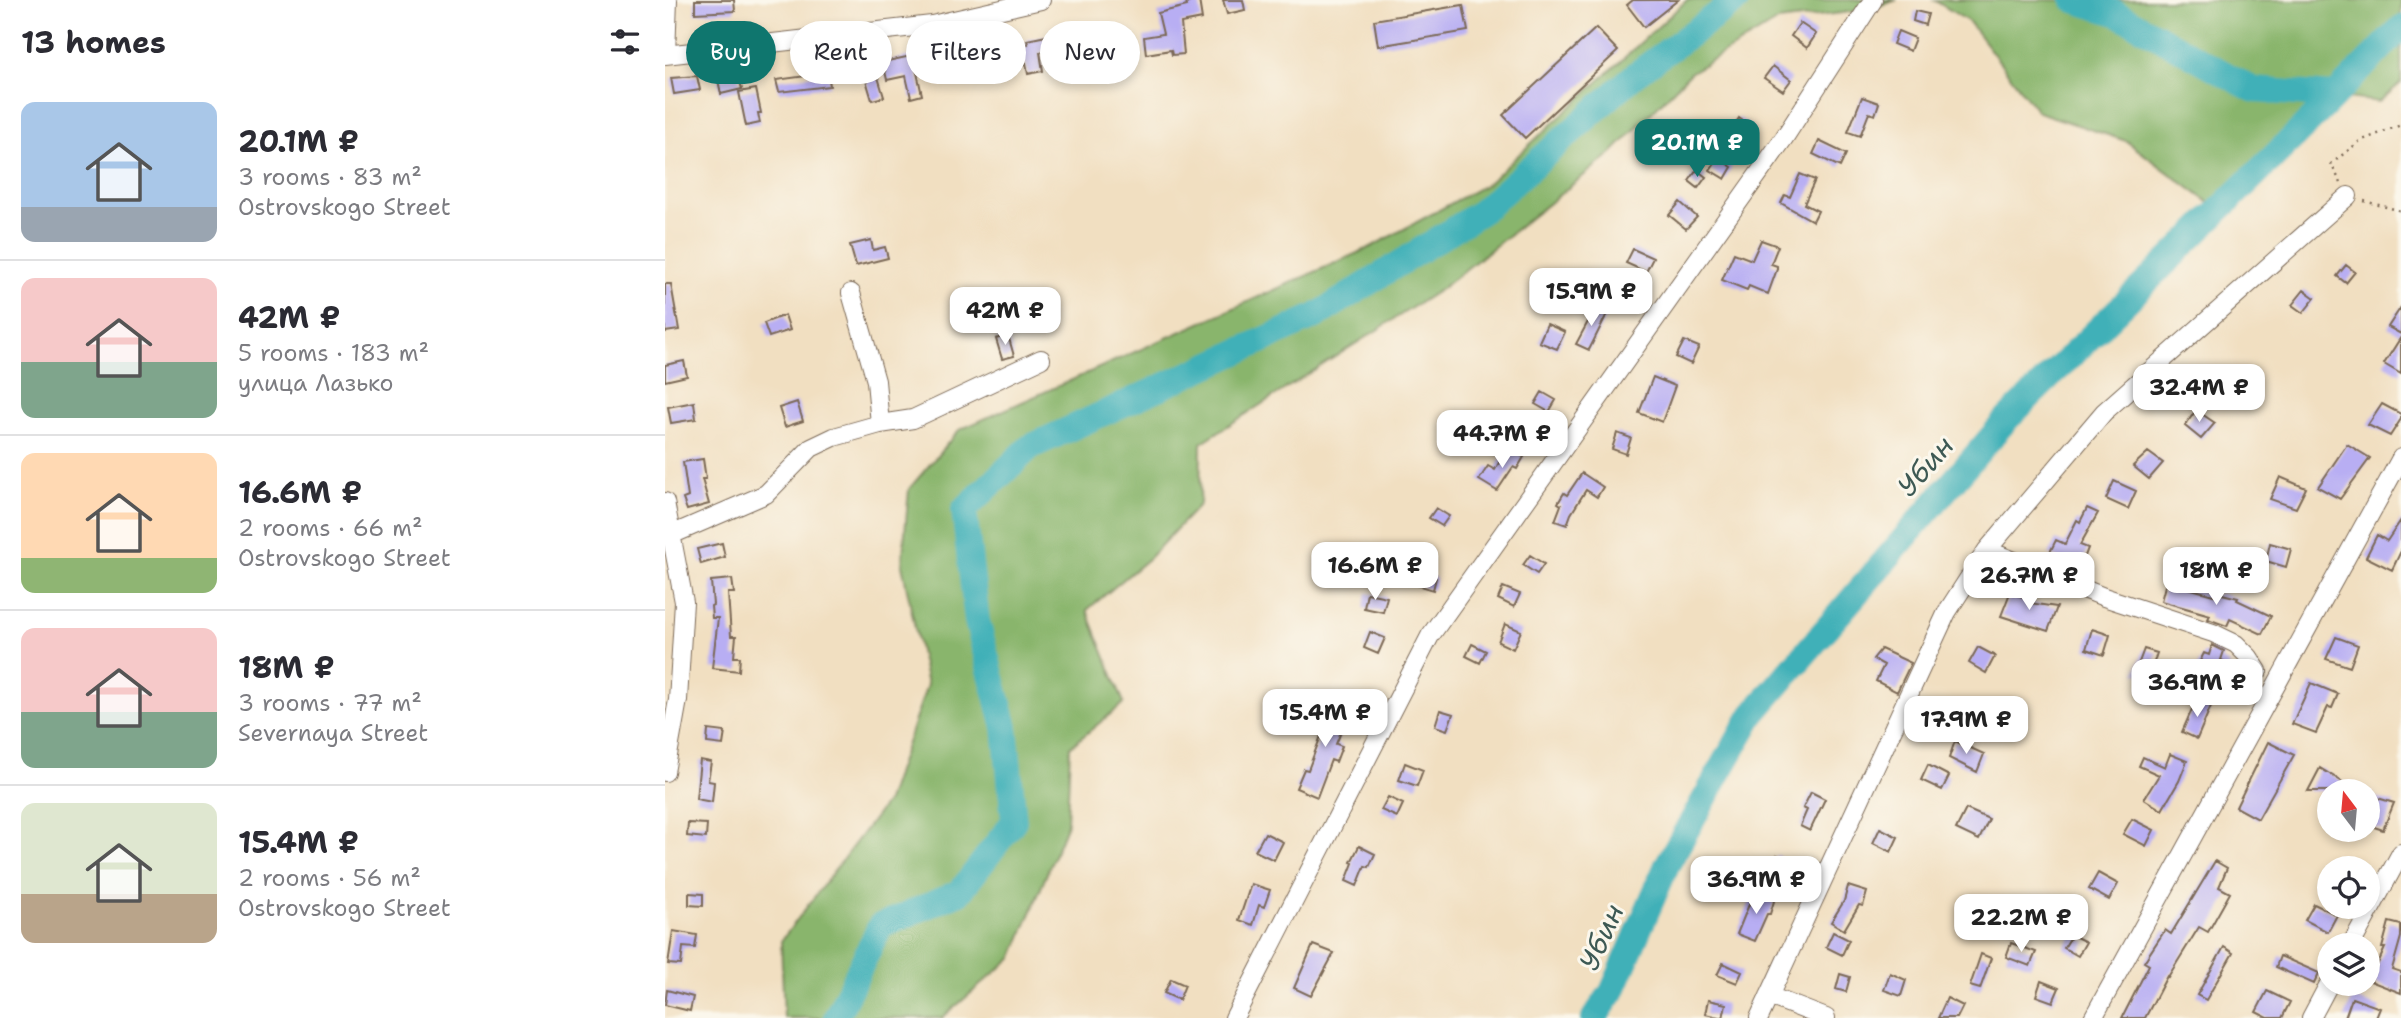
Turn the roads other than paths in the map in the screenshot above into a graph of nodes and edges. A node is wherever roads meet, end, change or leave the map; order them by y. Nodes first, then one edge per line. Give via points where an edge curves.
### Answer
1 (668, 0) edge
2 (1041, 0) edge
3 (1873, 0) edge
4 (666, 55) edge
5 (2348, 196) road end
6 (851, 293) dead end
7 (1041, 359) dead end
8 (880, 424) junction
9 (2401, 457) edge
10 (665, 502) edge
11 (671, 535) junction
12 (1987, 550) junction
13 (671, 571) edge
14 (2258, 671) dead end
15 (665, 772) edge
16 (2401, 853) edge
17 (2358, 933) edge
18 (1769, 996) junction
19 (2323, 996) edge
20 (1234, 1018) edge
21 (1759, 1018) edge
22 (1826, 1018) edge
23 (2093, 1018) edge
24 (2311, 1018) edge

1 - 4 street
2 - 4 street via 932,25
3 - 20 street via 1784,138 1430,636
5 - 12 street via 2104,412
6 - 8 street via 876,381
7 - 8 street via 913,419
8 - 11 street via 810,448 766,494
9 - 23 street
10 - 11 street
11 - 13 street
12 - 14 street via 2104,597 2213,633 2236,644
12 - 18 street via 1947,612
13 - 15 street via 684,602 678,700
16 - 17 street
18 - 21 street
18 - 22 street
19 - 24 street

